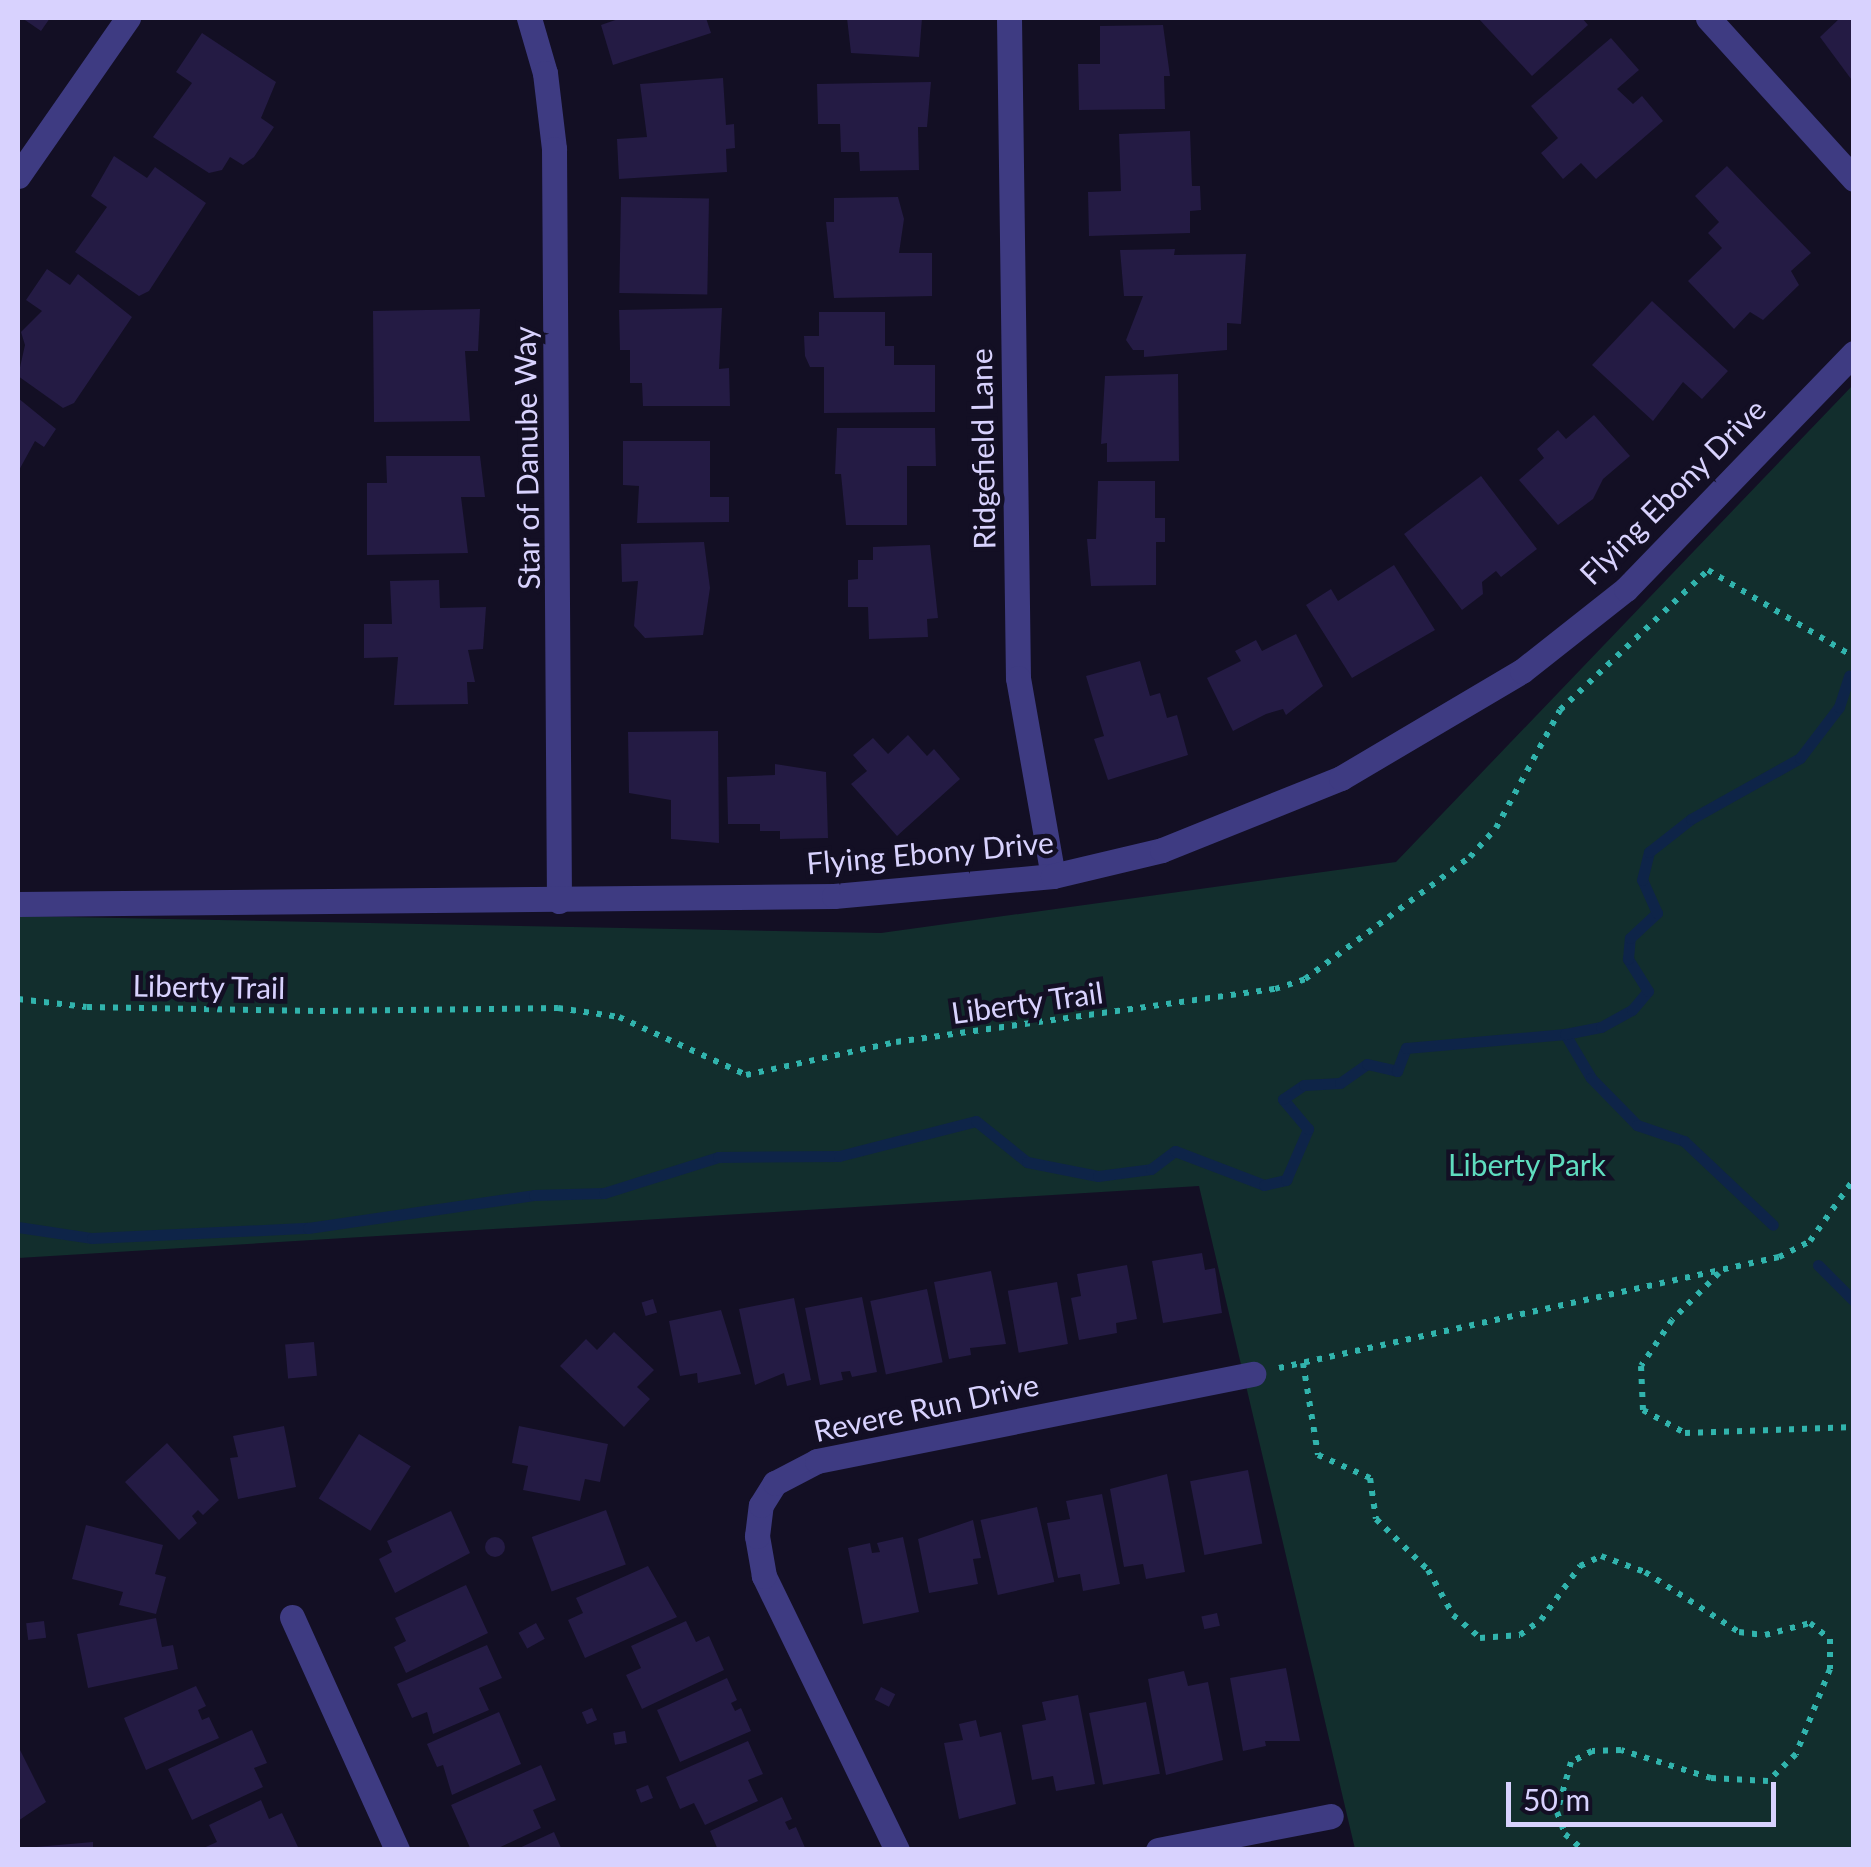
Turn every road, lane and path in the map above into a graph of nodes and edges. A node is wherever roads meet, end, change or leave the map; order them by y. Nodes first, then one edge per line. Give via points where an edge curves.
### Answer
1 (128, 18) edge
2 (528, 18) edge
3 (1009, 18) edge
4 (1708, 18) edge
5 (18, 176) edge
6 (1854, 179) edge
7 (1854, 352) edge
8 (1854, 657) edge
9 (1053, 876) junction
10 (559, 901) junction
11 (18, 904) edge
12 (18, 999) edge
13 (1854, 1179) edge
14 (1722, 1270) junction
15 (1303, 1363) junction
16 (1253, 1374) joint
17 (1854, 1428) edge
18 (292, 1617) dead end
19 (1331, 1816) dead end
20 (397, 1850) edge
21 (896, 1850) edge
22 (1158, 1850) edge
23 (1583, 1850) edge

1 - 5 street
2 - 10 street, Star of Danube Way via 544,72 554,149
3 - 9 street, Ridgefield Lane via 1018,678
4 - 6 street
7 - 9 street, Flying Ebony Drive via 1626,590 1493,690 1357,770 1262,813 1162,850
8 - 12 path, Liberty Trail via 1708,570 1560,710 1496,828 1470,858 1320,969 1275,989 896,1042 746,1075 619,1016 558,1008 320,1011 87,1007
9 - 10 street, Flying Ebony Drive via 834,896
10 - 11 street, Flying Ebony Drive
13 - 14 path via 1810,1241 1779,1257
14 - 15 path
14 - 17 path via 1672,1320 1642,1366 1643,1410 1685,1434
15 - 16 path
15 - 23 path via 1318,1455 1370,1478 1376,1519 1428,1570 1453,1616 1480,1638 1520,1636 1580,1566 1601,1556 1645,1572 1739,1632 1765,1635 1810,1623 1830,1639 1830,1670 1796,1754 1768,1781 1711,1778 1621,1750 1592,1751 1572,1762 1556,1812
16 - 21 street, Revere Run Drive via 817,1462 775,1483 759,1521 764,1576
18 - 20 street
19 - 22 street

